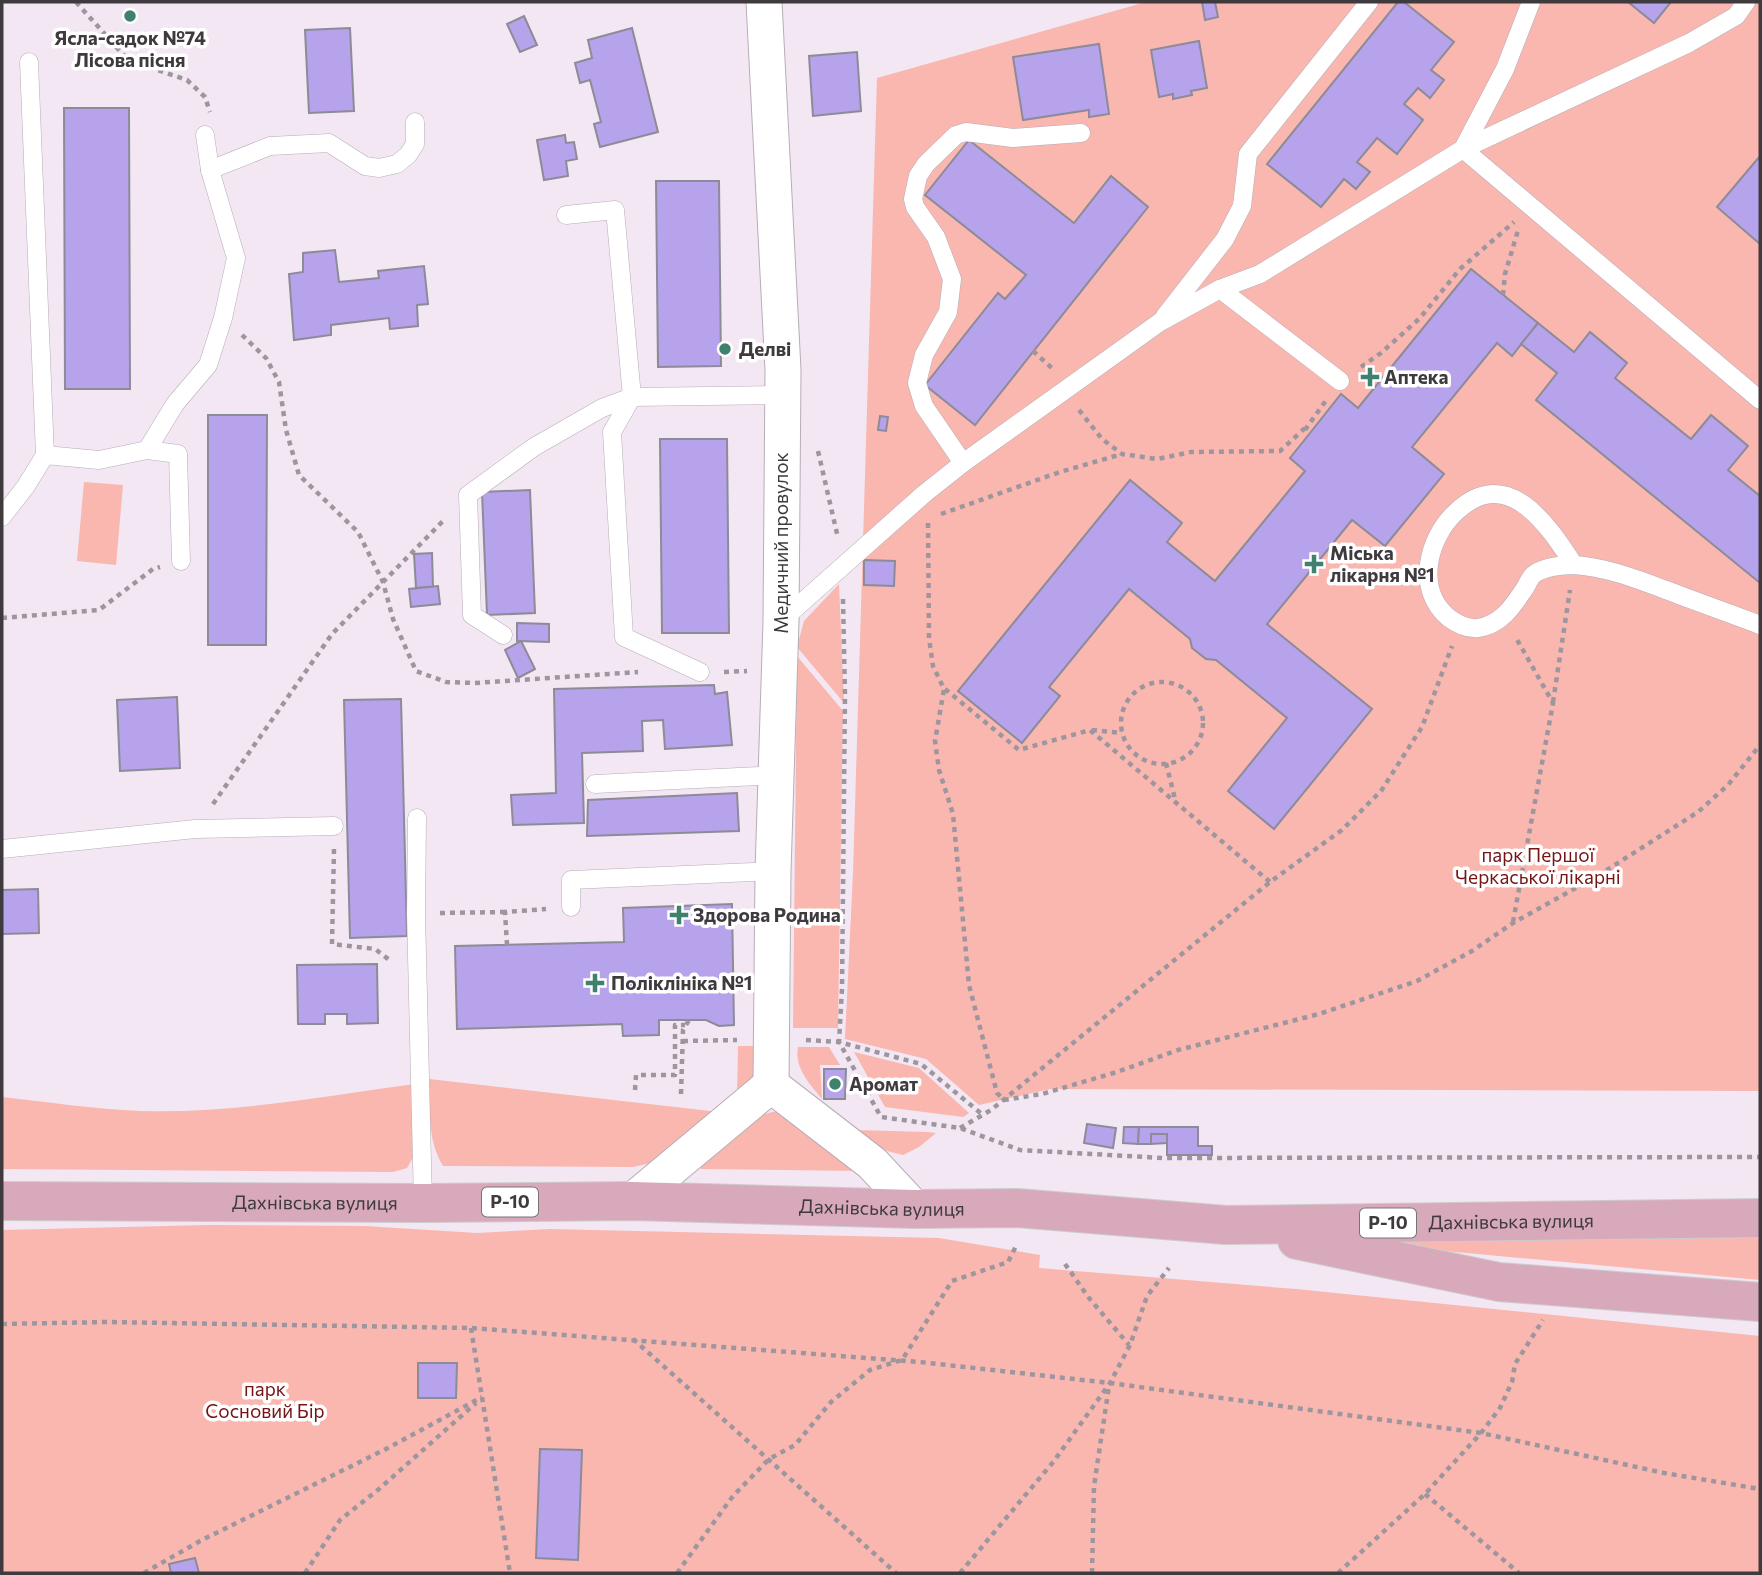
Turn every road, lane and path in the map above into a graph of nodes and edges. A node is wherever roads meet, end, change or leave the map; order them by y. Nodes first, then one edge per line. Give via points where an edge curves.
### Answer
1 (76, 2) edge
2 (764, 2) edge
3 (1369, 2) edge
4 (1531, 2) edge
5 (1746, 2) edge
6 (29, 62) dead end
7 (415, 122) dead end
8 (1081, 133) dead end
9 (205, 135) joint
10 (1463, 149) junction
11 (210, 170) junction
12 (1525, 209) junction
13 (566, 215) dead end
14 (1220, 289) junction
15 (1503, 295) dead end
16 (1160, 322) junction
17 (1033, 351) dead end
18 (1340, 381) junction
19 (1066, 390) junction
20 (782, 395) junction
21 (632, 397) junction
22 (1760, 400) edge
23 (147, 450) junction
24 (1122, 454) junction
25 (46, 455) junction
26 (963, 463) junction
27 (468, 495) junction
28 (2, 517) edge
29 (181, 561) joint
30 (1574, 565) junction
31 (843, 566) junction
32 (1505, 616) junction
33 (2, 618) edge
34 (781, 621) junction
35 (1459, 625) junction
36 (1760, 625) edge
37 (503, 635) dead end
38 (700, 672) dead end
39 (944, 689) junction
40 (1553, 703) junction
41 (1090, 730) junction
42 (1122, 733) junction
43 (1760, 745) edge
44 (1166, 763) junction
45 (777, 775) junction
46 (596, 784) dead end
47 (1176, 803) junction
48 (417, 818) dead end
49 (334, 826) joint
50 (195, 830) junction
51 (2, 849) edge
52 (773, 871) junction
53 (1270, 882) junction
54 (571, 907) joint
55 (505, 912) junction
56 (415, 914) junction
57 (1513, 923) junction
58 (507, 945) dead end
59 (418, 981) junction
60 (796, 1039) dead end
61 (738, 1040) dead end
62 (683, 1041) junction
63 (839, 1042) junction
64 (771, 1085) junction
65 (635, 1090) dead end
66 (681, 1094) dead end
67 (1004, 1100) junction
68 (983, 1115) junction
69 (960, 1128) junction
70 (1760, 1157) edge
71 (2, 1201) edge
72 (632, 1201) junction
73 (423, 1203) junction
74 (915, 1209) junction
75 (1760, 1218) edge
76 (1226, 1225) junction
77 (1016, 1246) dead end
78 (1065, 1264) dead end
79 (1169, 1268) dead end
80 (1760, 1302) edge
81 (1545, 1316) dead end
82 (2, 1324) edge
83 (471, 1328) junction
84 (633, 1339) junction
85 (1130, 1345) junction
86 (902, 1360) junction
87 (1110, 1383) junction
88 (482, 1397) junction
89 (1481, 1433) junction
90 (769, 1459) junction
91 (1760, 1489) edge
92 (1425, 1494) junction
93 (144, 1573) edge
94 (305, 1573) edge
95 (510, 1573) edge
96 (677, 1573) edge
97 (896, 1573) edge
98 (960, 1573) edge
99 (1092, 1573) edge
100 (1338, 1573) edge
101 (1519, 1573) edge

1 - 9 path via 128,60 187,80 205,97 211,111
2 - 20 street, Медичний провулок
3 - 16 lane via 1248,154 1242,206 1225,239
4 - 10 lane via 1505,69
5 - 10 lane via 1736,16 1689,43
6 - 25 lane
7 - 11 lane via 415,145 397,164 365,166 329,143 270,146
8 - 26 lane via 1013,138 956,135 918,176 915,207 936,237 952,279 948,312 925,355 917,383 923,406
9 - 11 lane
10 - 12 lane
10 - 14 lane via 1260,274
11 - 23 lane via 236,258 223,318 208,365 175,404
12 - 15 path
12 - 18 path via 1461,269 1420,318
12 - 22 lane
13 - 21 lane via 615,210
14 - 16 lane
14 - 18 lane
16 - 19 lane
17 - 19 path via 1057,373
18 - 24 path via 1308,431 1280,451 1191,452 1157,459
19 - 24 path via 1087,423
19 - 26 lane
20 - 21 lane
20 - 34 street, Медичний провулок
21 - 27 lane via 602,408 534,447
21 - 38 lane via 612,432 624,637
23 - 25 lane via 99,460
23 - 29 lane via 178,454
24 - 39 path via 928,520 929,638 933,666
25 - 28 lane
26 - 31 lane
27 - 37 lane via 472,615
27 - 50 path via 332,634
29 - 33 path via 153,569 99,610
30 - 32 lane via 1534,574
30 - 35 lane via 1536,513 1521,502 1501,493 1470,501 1441,530 1427,571 1431,596
30 - 36 lane via 1617,572
30 - 40 path
31 - 34 lane
31 - 63 path
32 - 35 lane via 1477,628
32 - 40 path
34 - 45 street, Медичний провулок
35 - 53 path via 1422,727 1381,791 1342,830
39 - 41 path via 1019,750
39 - 67 path via 935,741 953,814 969,985 997,1093
40 - 57 path
41 - 42 path
41 - 47 path
42 - 44 path via 1141,758
42 - 44 path via 1121,718 1135,691 1161,681 1188,691 1202,715 1202,729 1190,753
43 - 57 path via 1728,785 1698,812
44 - 47 path
45 - 46 lane
45 - 52 street, Медичний провулок
47 - 53 path
48 - 56 lane
49 - 50 lane
49 - 59 path via 332,944 374,949
50 - 51 lane
52 - 54 lane via 571,880
52 - 64 street, Медичний провулок
53 - 67 path
54 - 55 path
55 - 56 path
55 - 58 path
56 - 59 lane
57 - 67 path via 1417,981 1042,1094
59 - 73 lane
60 - 63 path
61 - 62 path
62 - 65 path via 687,1023 675,1025 675,1075 636,1075
62 - 66 path
63 - 68 path via 921,1064
63 - 69 path via 881,1117
64 - 72 street
64 - 74 street via 872,1163
67 - 68 path
68 - 69 path
69 - 70 path via 1020,1150 1163,1158
71 - 73 main road, Дахнівська вулиця / Р-10
72 - 73 main road, Дахнівська вулиця / Р-10
72 - 74 main road, Дахнівська вулиця / Р-10
74 - 76 main road, Дахнівська вулиця / Р-10 via 1017,1208
75 - 76 main road, Дахнівська вулиця / Р-10
76 - 80 main road via 1499,1282
77 - 86 path via 1007,1262 952,1282
78 - 85 path
79 - 85 path via 1147,1296
81 - 89 path via 1515,1364 1500,1408
82 - 83 path
83 - 84 path
83 - 88 path
84 - 86 path
84 - 90 path
85 - 87 path
86 - 87 path
86 - 90 path via 870,1370 831,1402 795,1445
87 - 89 path
87 - 98 path via 1054,1461
87 - 99 path via 1094,1486
88 - 93 path
88 - 94 path via 340,1520
88 - 95 path
89 - 91 path
89 - 92 path
90 - 96 path via 733,1496
90 - 97 path
92 - 100 path
92 - 101 path

